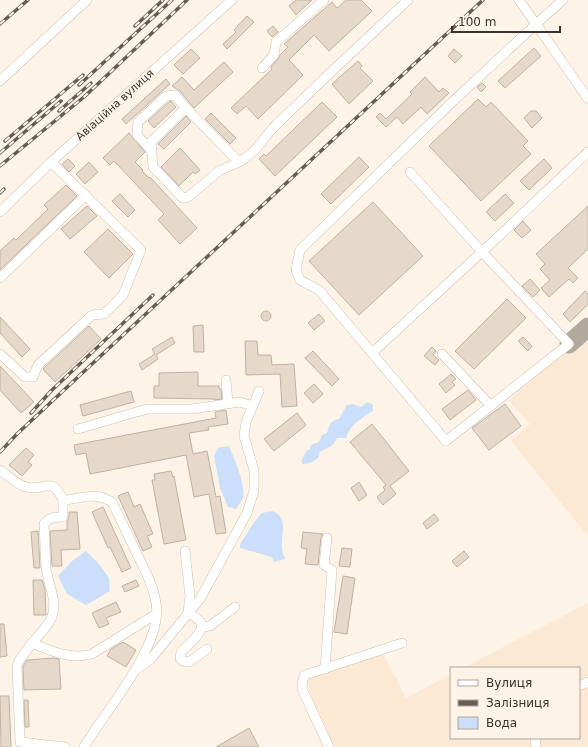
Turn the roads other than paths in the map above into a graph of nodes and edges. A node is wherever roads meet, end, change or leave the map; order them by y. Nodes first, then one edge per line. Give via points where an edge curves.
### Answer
1 (87, 0) edge
2 (232, 0) edge
3 (324, 0) edge
4 (408, 0) edge
5 (519, 0) edge
6 (563, 0) edge
7 (536, 24) junction
8 (262, 68) dead end
9 (0, 82) edge
10 (588, 99) edge
11 (186, 108) junction
12 (152, 151) junction
13 (588, 152) edge
14 (51, 162) junction
15 (238, 162) junction
16 (410, 172) dead end
17 (86, 195) junction
18 (0, 212) edge
19 (482, 252) junction
20 (0, 278) edge
21 (372, 353) junction
22 (0, 354) edge
23 (442, 354) dead end
24 (226, 380) dead end
25 (259, 391) dead end
26 (228, 403) junction
27 (253, 406) junction
28 (491, 406) junction
29 (78, 430) dead end
30 (0, 470) edge
31 (63, 500) junction
32 (327, 538) dead end
33 (185, 551) dead end
34 (235, 607) dead end
35 (188, 612) junction
36 (156, 614) junction
37 (202, 627) junction
38 (32, 643) junction
39 (402, 643) dead end
40 (207, 649) dead end
41 (325, 669) junction
42 (136, 670) junction
43 (65, 747) edge
44 (84, 747) edge
45 (329, 747) edge

1 - 9 street
2 - 14 street, Авіаційна вулиця
3 - 8 street via 276,42 274,55
4 - 15 street via 276,125 256,150
5 - 7 street
6 - 7 street
7 - 10 street
7 - 21 street via 300,250 296,270 300,280 319,290
11 - 12 street via 151,142
11 - 12 street via 175,96 166,96 138,122 137,135
11 - 15 street
12 - 15 street via 153,167 183,198 188,197 219,171
13 - 19 street
14 - 17 street
14 - 18 street, Авіаційна вулиця
16 - 19 street
17 - 20 street
17 - 22 street via 141,250 123,295 104,314 92,315 38,365 33,377 25,377
19 - 21 street
19 - 28 street via 569,344
21 - 28 street via 446,441
23 - 28 street
24 - 26 street
25 - 27 street
26 - 27 street via 240,402
26 - 29 street via 192,409 147,409
27 - 35 street via 246,422 244,436 254,470 254,491 244,519 206,590
30 - 31 street via 26,487 54,486
31 - 36 street via 95,496 112,502 151,584
31 - 38 street via 63,517 53,517 44,524 46,569 54,603 53,612 50,620
32 - 41 street via 324,565 332,570
33 - 35 street via 190,596
34 - 37 street via 210,626
35 - 37 street
35 - 42 street via 150,660
36 - 38 street via 88,655 63,654
36 - 42 street via 153,631
37 - 40 street via 181,652 180,658 189,662
38 - 43 street via 17,666 20,742
39 - 41 street
41 - 45 street via 305,676 302,689
42 - 44 street

